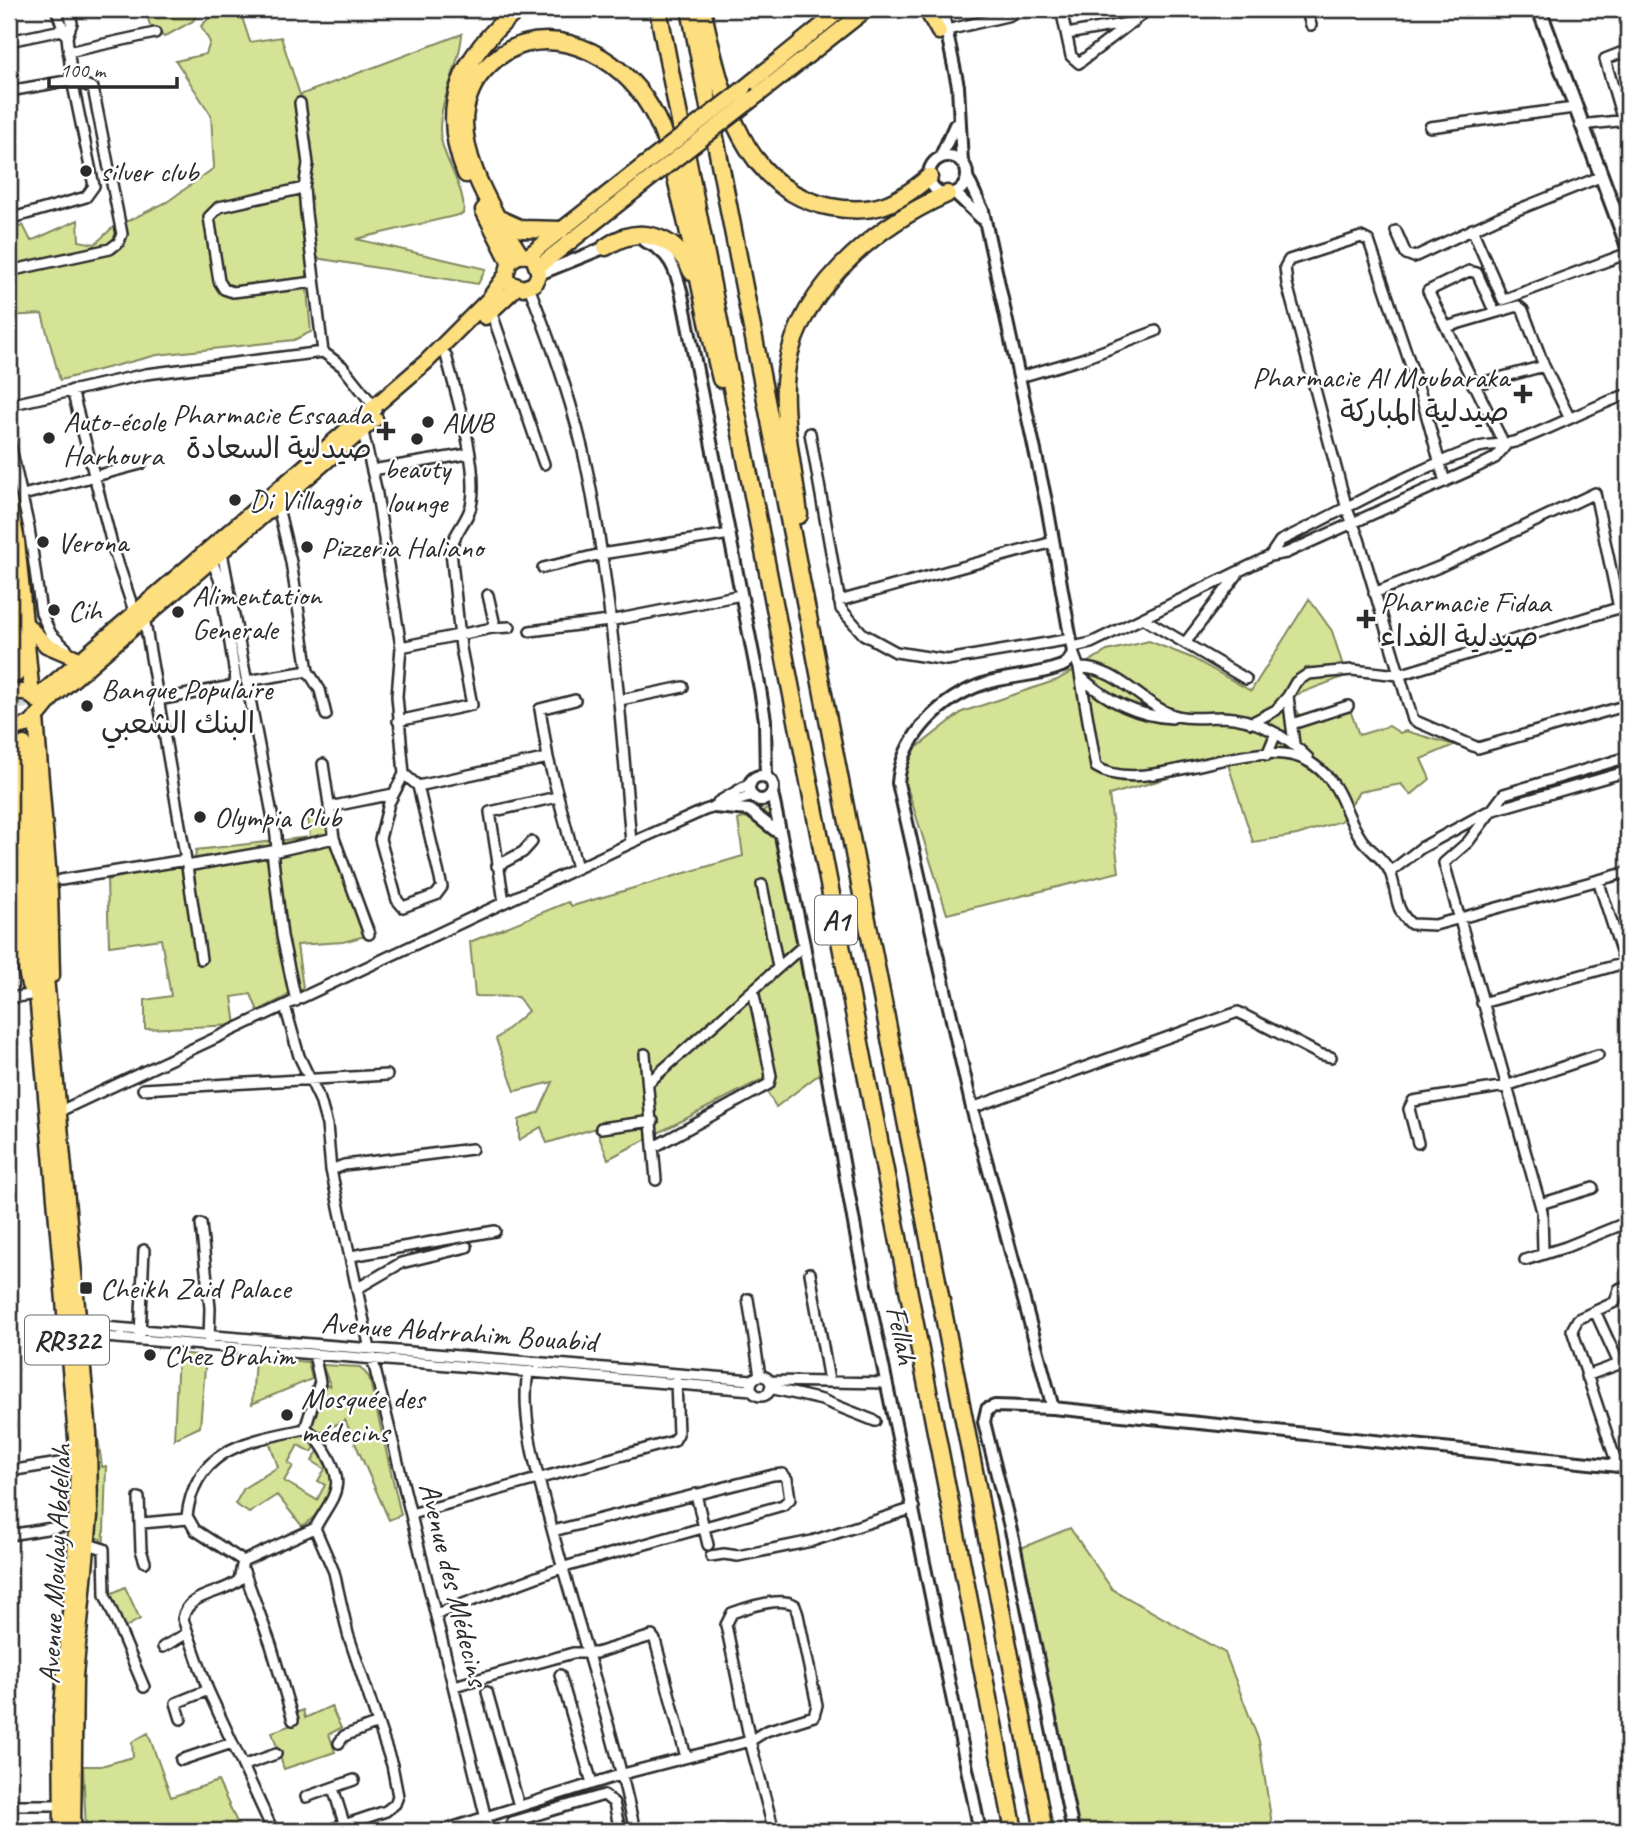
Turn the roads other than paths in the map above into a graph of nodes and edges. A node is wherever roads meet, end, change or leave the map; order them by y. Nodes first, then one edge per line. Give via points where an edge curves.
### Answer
1 (57, 9) edge
2 (68, 9) edge
3 (518, 9) edge
4 (658, 9) edge
5 (690, 9) edge
6 (702, 9) edge
7 (842, 9) edge
8 (867, 9) edge
9 (926, 9) edge
10 (935, 9) edge
11 (942, 9) edge
12 (1061, 9) edge
13 (1149, 9) edge
14 (1306, 9) edge
15 (1539, 9) edge
16 (1011, 15) dead end
17 (1136, 22) junction
18 (1311, 25) dead end
19 (943, 31) junction
20 (65, 33) junction
21 (155, 33) dead end
22 (1067, 34) junction
23 (9, 41) edge
24 (1628, 50) edge
25 (68, 52) junction
26 (72, 80) junction
27 (9, 91) edge
28 (300, 103) dead end
29 (1574, 108) junction
30 (1627, 121) edge
31 (1580, 125) junction
32 (1430, 127) dead end
33 (940, 158) junction
34 (962, 163) junction
35 (650, 170) junction
36 (929, 177) junction
37 (967, 177) junction
38 (1600, 177) junction
39 (304, 188) junction
40 (951, 193) junction
41 (497, 218) junction
42 (9, 219) edge
43 (987, 226) junction
44 (1472, 229) junction
45 (561, 230) junction
46 (1396, 231) dead end
47 (606, 247) junction
48 (1628, 247) edge
49 (1628, 253) edge
50 (524, 265) junction
51 (9, 271) edge
52 (314, 282) junction
53 (523, 287) junction
54 (704, 297) junction
55 (491, 310) junction
56 (1494, 311) junction
57 (1446, 327) junction
58 (1156, 331) dead end
59 (323, 352) junction
60 (446, 355) junction
61 (1544, 366) junction
62 (1020, 377) junction
63 (1473, 385) junction
64 (72, 390) junction
65 (1628, 394) edge
66 (9, 405) edge
67 (377, 410) junction
68 (737, 415) junction
69 (1569, 417) junction
70 (360, 425) junction
71 (810, 433) dead end
72 (9, 439) edge
73 (1504, 446) junction
74 (468, 454) junction
75 (1440, 463) junction
76 (141, 464) dead end
77 (544, 464) dead end
78 (372, 470) junction
79 (94, 475) junction
80 (1445, 481) junction
81 (23, 495) junction
82 (9, 501) edge
83 (277, 503) junction
84 (1347, 509) junction
85 (1353, 522) junction
86 (730, 534) junction
87 (1053, 542) junction
88 (215, 550) junction
89 (601, 554) junction
90 (1270, 556) junction
91 (543, 568) dead end
92 (1238, 574) junction
93 (9, 584) edge
94 (1374, 593) junction
95 (488, 595) dead end
96 (741, 595) junction
97 (839, 601) junction
98 (1623, 606) edge
99 (139, 612) junction
100 (1144, 619) junction
101 (609, 621) junction
102 (27, 625) junction
103 (510, 627) dead end
104 (492, 628) junction
105 (530, 631) dead end
106 (461, 634) junction
107 (1185, 643) junction
108 (1072, 646) junction
109 (401, 647) junction
110 (815, 650) junction
111 (81, 657) junction
112 (308, 671) junction
113 (1080, 673) junction
114 (17, 674) tunnel mouth
115 (1399, 675) junction
116 (1245, 679) dead end
117 (246, 681) junction
118 (682, 687) dead end
119 (9, 692) edge
120 (1288, 696) junction
121 (158, 700) junction
122 (575, 700) dead end
123 (620, 700) junction
124 (1628, 705) edge
125 (36, 706) junction
126 (1348, 706) dead end
127 (326, 715) dead end
128 (1181, 718) junction
129 (398, 721) junction
130 (1251, 723) junction
131 (1292, 724) junction
132 (9, 729) edge
133 (1276, 733) junction
134 (1294, 744) junction
135 (1267, 755) junction
136 (1628, 757) edge
137 (548, 758) junction
138 (323, 764) dead end
139 (1313, 764) junction
140 (1628, 771) edge
141 (404, 774) junction
142 (766, 778) junction
143 (751, 783) junction
144 (418, 786) junction
145 (772, 793) junction
146 (557, 797) junction
147 (757, 798) junction
148 (391, 799) junction
149 (330, 807) junction
150 (709, 809) junction
151 (1487, 812) junction
152 (9, 819) edge
153 (776, 831) junction
154 (334, 838) junction
155 (531, 842) dead end
156 (631, 843) junction
157 (783, 848) junction
158 (274, 851) junction
159 (187, 863) junction
160 (497, 866) junction
161 (577, 868) junction
162 (1390, 872) junction
163 (1628, 872) edge
164 (61, 880) dead end
165 (1598, 880) junction
166 (762, 885) dead end
167 (504, 902) junction
168 (1458, 919) junction
169 (369, 934) dead end
170 (804, 945) junction
171 (201, 959) dead end
172 (1627, 962) edge
173 (778, 967) junction
174 (753, 990) junction
175 (37, 994) junction
176 (9, 998) edge
177 (296, 1001) junction
178 (1482, 1003) junction
179 (285, 1006) junction
180 (48, 1008) junction
181 (645, 1054) dead end
182 (1598, 1055) dead end
183 (1331, 1057) dead end
184 (387, 1075) dead end
185 (309, 1078) junction
186 (649, 1083) junction
187 (1506, 1086) junction
188 (144, 1089) dead end
189 (972, 1108) junction
190 (58, 1112) junction
191 (653, 1121) junction
192 (601, 1128) dead end
193 (1418, 1143) dead end
194 (654, 1147) junction
195 (472, 1149) dead end
196 (331, 1170) junction
197 (656, 1180) dead end
198 (1593, 1188) dead end
199 (1540, 1204) junction
200 (1628, 1222) edge
201 (201, 1224) dead end
202 (495, 1231) dead end
203 (467, 1247) dead end
204 (144, 1250) dead end
205 (1543, 1252) junction
206 (351, 1256) junction
207 (1525, 1260) dead end
208 (810, 1273) dead end
209 (1628, 1285) edge
210 (358, 1288) junction
211 (748, 1299) dead end
212 (1595, 1311) junction
213 (79, 1330) junction
214 (140, 1335) junction
215 (208, 1341) junction
216 (311, 1345) junction
217 (370, 1349) junction
218 (314, 1356) junction
219 (374, 1359) junction
220 (1625, 1363) edge
221 (588, 1365) junction
222 (529, 1367) junction
223 (676, 1375) junction
224 (1586, 1376) junction
225 (587, 1377) junction
226 (829, 1381) junction
227 (755, 1382) junction
228 (887, 1383) junction
229 (770, 1385) junction
230 (676, 1386) junction
231 (1053, 1408) junction
232 (875, 1421) dead end
233 (305, 1429) junction
234 (78, 1460) junction
235 (1623, 1467) edge
236 (9, 1471) edge
237 (539, 1480) junction
238 (696, 1494) junction
239 (139, 1498) dead end
240 (914, 1508) junction
241 (411, 1514) junction
242 (188, 1519) junction
243 (142, 1523) junction
244 (77, 1524) junction
245 (703, 1526) junction
246 (315, 1528) junction
247 (553, 1531) junction
248 (9, 1535) edge
249 (88, 1544) junction
250 (708, 1545) dead end
251 (711, 1556) dead end
252 (145, 1562) dead end
253 (244, 1566) junction
254 (561, 1568) junction
255 (436, 1614) junction
256 (186, 1634) junction
257 (163, 1647) dead end
258 (588, 1653) junction
259 (560, 1675) dead end
260 (454, 1686) junction
261 (144, 1687) dead end
262 (208, 1690) junction
263 (487, 1692) dead end
264 (181, 1719) dead end
265 (293, 1720) dead end
266 (378, 1723) junction
267 (750, 1741) junction
268 (232, 1743) junction
269 (339, 1743) dead end
270 (276, 1754) dead end
271 (686, 1757) junction
272 (181, 1760) dead end
273 (245, 1765) junction
274 (623, 1774) junction
275 (354, 1780) dead end
276 (592, 1783) junction
277 (333, 1788) junction
278 (306, 1797) dead end
279 (9, 1805) edge
280 (67, 1805) junction
281 (519, 1806) junction
282 (486, 1817) junction
283 (512, 1822) dead end
284 (344, 1823) junction
285 (62, 1831) edge
286 (72, 1831) edge
287 (274, 1831) edge
288 (327, 1831) edge
289 (441, 1831) edge
290 (489, 1831) edge
291 (620, 1831) edge
292 (635, 1831) edge
293 (774, 1831) edge
294 (980, 1831) edge
295 (1014, 1831) edge
296 (1044, 1831) edge
297 (1073, 1831) edge

1 - 20 street
2 - 20 street via 72,23
3 - 50 highway via 468,62 453,117 458,155
4 - 68 highway, A1
5 - 110 highway, A1
6 - 36 highway via 732,117 753,157 776,183 813,203 859,209 899,201
7 - 35 main road, bridge
8 - 35 main road, bridge via 758,95
9 - 19 main road
10 - 19 street
11 - 19 street
12 - 22 street
13 - 17 street
14 - 18 street
15 - 29 main road
16 - 19 street
17 - 22 street
17 - 22 street via 1079,63 1071,56
19 - 33 street via 956,108 955,127
19 - 34 street via 960,97
20 - 23 street
20 - 25 street
21 - 25 street
24 - 30 street via 1605,60
25 - 26 street
26 - 27 street
26 - 42 street via 93,190 78,200
26 - 51 street via 93,88 121,238 110,249
28 - 39 street via 308,168
29 - 31 main road
29 - 32 street
30 - 31 street
31 - 38 main road
33 - 34 street via 952,157
33 - 36 street via 931,166
34 - 37 street
35 - 45 main road
35 - 50 main road
36 - 40 street via 933,188
37 - 40 street
37 - 43 street
38 - 44 street
38 - 48 main road
39 - 52 street
39 - 52 street via 219,207 209,217 224,289 233,292
40 - 43 street via 976,209
40 - 110 highway via 901,217 864,246 811,306 789,354 785,396
41 - 45 highway via 522,229
41 - 50 highway
41 - 54 highway via 466,140 468,95 484,70 512,47 548,40 570,44 625,75 653,111 665,137
43 - 62 street
44 - 46 street via 1413,257 1406,254
44 - 49 street via 1503,300
45 - 50 main road
47 - 50 street
47 - 54 highway via 633,234 665,239 686,259
47 - 86 street via 644,241 668,257 677,272
50 - 53 main road
50 - 53 main road
50 - 67 main road
52 - 59 street
53 - 55 main road
53 - 89 street via 565,382 588,473
54 - 68 highway via 721,378
55 - 60 main road
55 - 77 street
56 - 57 street
56 - 57 street via 1476,272 1469,271 1428,291
56 - 61 street via 1515,305 1521,308
57 - 63 street
58 - 62 street
59 - 64 street via 146,374
59 - 67 street via 342,366
60 - 67 main road
60 - 74 street
61 - 63 street
61 - 69 street
62 - 87 street
63 - 73 street
64 - 66 street
64 - 79 street
65 - 69 street
67 - 70 main road
68 - 295 highway, A1
69 - 73 street
70 - 78 street
70 - 83 main road
70 - 88 main road
71 - 97 street
72 - 81 street
73 - 75 street via 1491,444
73 - 80 street via 1495,458
74 - 78 street
74 - 106 street via 473,498 452,545
75 - 80 street
75 - 84 street
75 - 84 street via 1369,241 1361,237 1289,260 1287,284
76 - 79 street
78 - 109 street
79 - 81 street
79 - 99 street via 118,568
80 - 85 street
81 - 111 street via 43,620 64,647
82 - 102 main road, Avenue Moulay Abdellah / RR322
83 - 88 main road
83 - 112 street
84 - 85 street
84 - 90 street via 1280,541
85 - 90 street
85 - 94 street
86 - 89 street
86 - 96 street
87 - 97 street
87 - 108 street
88 - 99 main road
88 - 117 street
88 - 121 street via 236,681 232,686
89 - 91 street
89 - 101 street
90 - 92 street
92 - 100 street
92 - 107 street
93 - 114 main road
94 - 98 street via 1595,493
94 - 115 street
95 - 104 street
96 - 101 street
96 - 142 street via 765,720
97 - 108 street via 845,617 871,640 918,657 957,660 1026,644
98 - 115 street
99 - 111 main road
99 - 121 street
99 - 125 main road
100 - 107 street
100 - 108 street via 1091,643
101 - 105 street
101 - 123 street
102 - 111 main road via 46,645
102 - 125 main road, Avenue Moulay Abdellah / RR322
103 - 104 street
104 - 106 street
106 - 109 street
106 - 129 street via 472,705
107 - 116 street
108 - 113 street
108 - 189 street via 1060,667 987,683 950,701 912,740 898,774 899,799
109 - 129 street
110 - 296 highway, A1
111 - 125 main road
112 - 117 street
112 - 127 street via 320,690
113 - 128 street via 1107,673
113 - 128 street via 1114,703 1137,712
113 - 135 street via 1096,767 1106,773 1133,775
115 - 120 street via 1352,670 1308,674
115 - 124 street via 1413,720 1474,748
117 - 158 street
118 - 123 street
119 - 125 main road via 22,691
120 - 130 street via 1276,710
120 - 131 street
121 - 159 street
122 - 137 street via 540,709
123 - 156 street
125 - 132 main road via 28,726
125 - 180 main road, Avenue Moulay Abdellah / RR322 via 52,930
126 - 131 street
128 - 130 street via 1226,717
129 - 141 street
130 - 133 street
131 - 134 street
133 - 134 street
133 - 135 street
134 - 139 street
135 - 139 street via 1293,756
136 - 151 street via 1508,792
137 - 144 street
137 - 146 street
138 - 149 street
139 - 162 street via 1338,788 1362,840
140 - 151 street
141 - 144 street
141 - 148 street
142 - 143 street via 757,777
142 - 145 street, Fellah
143 - 147 street, Fellah
143 - 150 street
144 - 148 street via 442,887 436,895 403,907 381,845 380,832
145 - 147 street
145 - 157 street, Fellah
146 - 160 street via 489,813
146 - 161 street
147 - 150 street
147 - 153 street, Fellah
148 - 149 street
149 - 154 street
150 - 153 street via 749,810
150 - 156 street
151 - 162 street via 1422,848
151 - 168 street via 1468,842 1444,863
152 - 175 main road, Avenue Moulay Abdellah / RR322 via 19,939 27,979
153 - 157 street, Fellah
154 - 158 street
154 - 169 street
155 - 160 street via 518,856
156 - 161 street
157 - 170 street, Fellah
158 - 159 street
158 - 177 street via 282,936
159 - 164 street
159 - 171 street
160 - 167 street
161 - 167 street
162 - 168 street via 1395,902 1411,924 1435,925
163 - 165 street
165 - 168 street
165 - 172 street
166 - 173 street
167 - 177 street
168 - 178 street
170 - 173 street
170 - 228 street, Fellah
172 - 178 street
173 - 174 street
174 - 186 street
174 - 194 street via 769,1084
175 - 176 street
175 - 180 main road, Avenue Moulay Abdellah / RR322 via 17,744
175 - 234 main road, Avenue Moulay Abdellah / RR322
177 - 179 street
178 - 187 street
179 - 185 street, Avenue des Médecins
179 - 190 street
180 - 190 main road, Avenue Moulay Abdellah / RR322
181 - 186 street
182 - 187 street
183 - 189 street via 1238,1012
184 - 185 street
185 - 188 street
185 - 196 street, Avenue des Médecins via 327,1125
186 - 191 street
187 - 193 street via 1413,1101 1409,1109
187 - 199 street
189 - 231 street
190 - 213 main road, Avenue Moulay Abdellah / RR322
191 - 192 street
191 - 194 street
194 - 197 street
195 - 196 street
196 - 206 street, Avenue des Médecins
198 - 199 street
199 - 205 street
200 - 205 street
201 - 215 street via 210,1308
202 - 206 street
203 - 210 street via 401,1263
204 - 214 street
205 - 207 street
206 - 210 street, Avenue des Médecins
208 - 226 street
209 - 212 street via 1619,1289 1615,1302
210 - 217 street, Avenue des Médecins
211 - 227 street
212 - 220 street
212 - 224 street via 1577,1319 1572,1327
213 - 214 street, Avenue Abdrrahim Bouabid
213 - 249 main road, Avenue Moulay Abdellah / RR322 via 89,1433
214 - 215 street, Avenue Abdrrahim Bouabid
215 - 216 street, Avenue Abdrrahim Bouabid
215 - 218 street, Avenue Abdrrahim Bouabid
216 - 217 street, Avenue Abdrrahim Bouabid
216 - 218 street
217 - 219 street, Avenue des Médecins
217 - 222 street, Avenue Abdrrahim Bouabid
218 - 219 street, Avenue Abdrrahim Bouabid
218 - 233 street via 320,1382
219 - 222 street, Avenue Abdrrahim Bouabid
219 - 241 street, Avenue des Médecins
220 - 224 street
221 - 222 street, Avenue Abdrrahim Bouabid
221 - 223 street, Avenue Abdrrahim Bouabid
221 - 225 street
222 - 225 street, Avenue Abdrrahim Bouabid
222 - 237 street via 526,1399
223 - 227 street, Avenue Abdrrahim Bouabid
223 - 230 street
224 - 235 street
225 - 230 street, Avenue Abdrrahim Bouabid
226 - 228 street
226 - 229 street
227 - 229 street
227 - 229 street via 761,1396
227 - 230 street, Avenue Abdrrahim Bouabid
228 - 240 street, Fellah
229 - 232 street
230 - 237 street via 678,1434 674,1441
231 - 235 street
231 - 297 street via 995,1406 987,1409 984,1419
233 - 242 street via 216,1457 195,1488
233 - 246 street via 329,1457 339,1482
234 - 236 street
234 - 244 main road, Avenue Moulay Abdellah / RR322
237 - 241 street
237 - 247 street
238 - 245 street
238 - 245 street via 777,1474 785,1475 788,1484 786,1504
238 - 247 street
239 - 243 street
240 - 251 street via 808,1542 738,1556
240 - 294 street, Fellah
241 - 255 street, Avenue des Médecins
242 - 243 street
242 - 253 street via 195,1530
243 - 252 street
244 - 248 street
244 - 280 main road, Avenue Moulay Abdellah / RR322 via 61,1717
245 - 250 street
245 - 254 street
246 - 253 street
246 - 266 street via 332,1564 348,1634
247 - 254 street
249 - 261 street via 104,1549 105,1595
249 - 280 main road, Avenue Moulay Abdellah / RR322
253 - 256 street via 234,1585 188,1605 183,1619
253 - 265 street
254 - 255 street
254 - 258 street
255 - 260 street, Avenue des Médecins
256 - 257 street
256 - 262 street
258 - 260 street via 573,1653
258 - 271 street via 646,1636 654,1638
258 - 274 street
259 - 276 street
260 - 282 street, Avenue des Médecins
262 - 264 street via 176,1703
262 - 268 street
263 - 281 street
266 - 269 street via 344,1736
266 - 284 street via 397,1800 386,1811
267 - 267 street via 816,1712 797,1609 788,1601 732,1613 726,1625
267 - 271 street
267 - 293 street
268 - 272 street
268 - 273 street
270 - 273 street
271 - 274 street
273 - 287 street
274 - 276 street
274 - 292 street
275 - 277 street
276 - 281 street
277 - 278 street
277 - 284 street
279 - 280 street
280 - 285 main road, Avenue Moulay Abdellah / RR322
280 - 286 main road, Avenue Moulay Abdellah / RR322
281 - 282 street
282 - 289 street
282 - 290 street, Avenue des Médecins
283 - 291 street via 604,1795 614,1803
284 - 288 street

